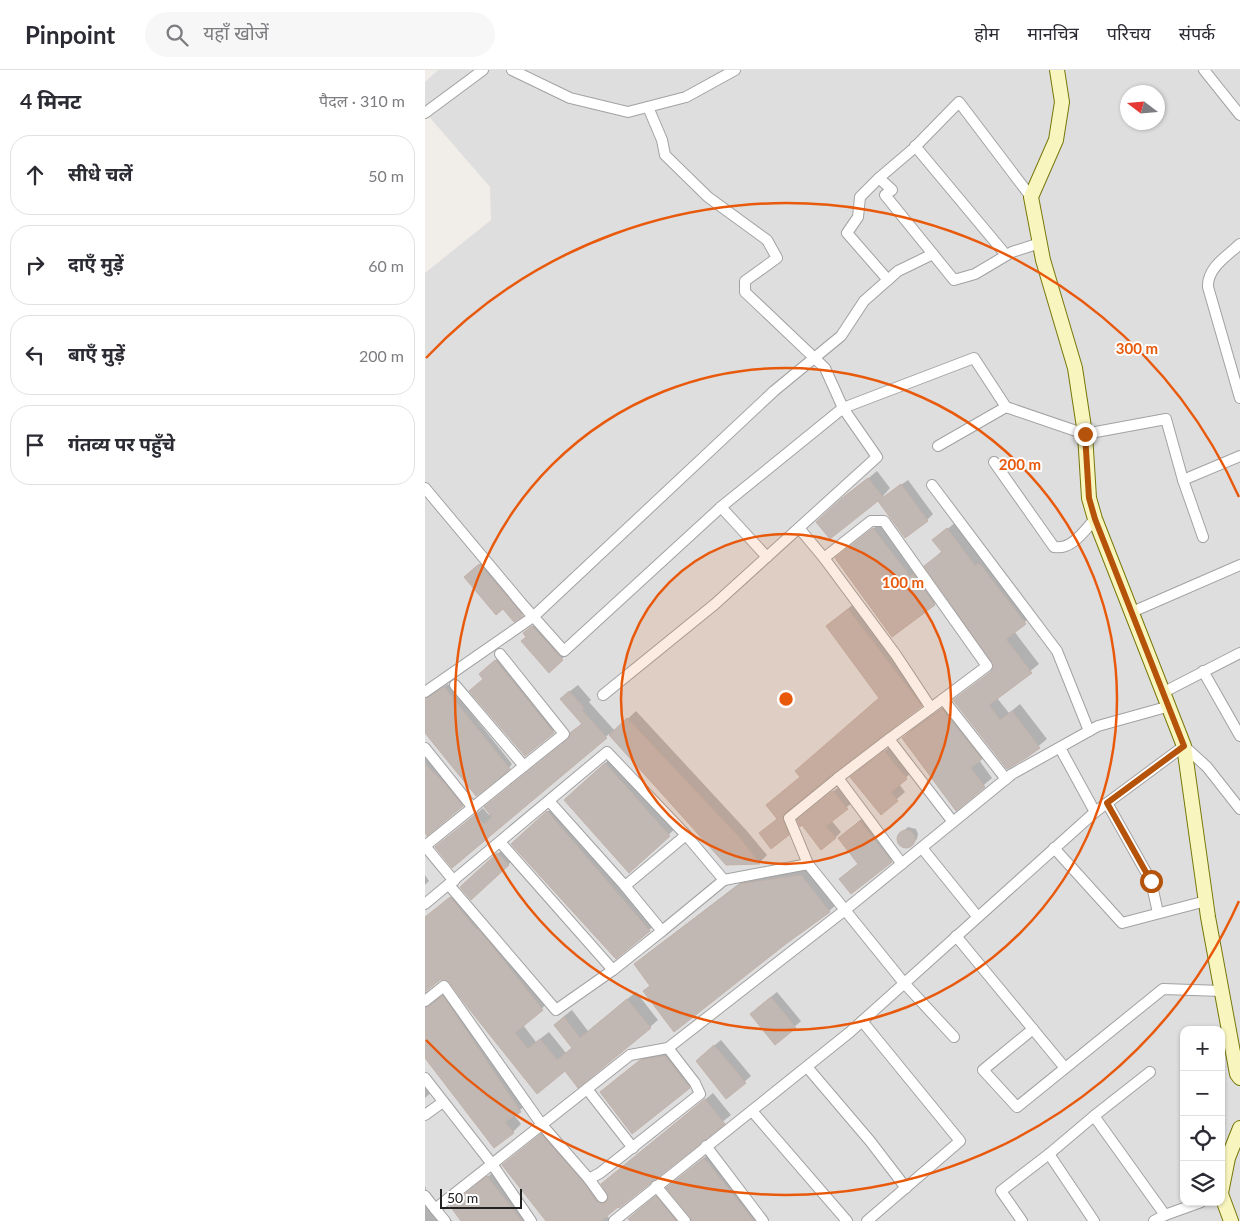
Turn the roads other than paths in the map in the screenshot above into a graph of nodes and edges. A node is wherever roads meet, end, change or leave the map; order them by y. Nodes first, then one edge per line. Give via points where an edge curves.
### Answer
1 (483, 70) edge
2 (511, 70) edge
3 (735, 70) edge
4 (1057, 70) edge
5 (1204, 70) edge
6 (648, 107) junction
7 (425, 113) edge
8 (1240, 115) edge
9 (915, 146) junction
10 (879, 178) junction
11 (1031, 198) junction
12 (1040, 243) junction
13 (1240, 244) edge
14 (933, 254) junction
15 (1006, 255) junction
16 (888, 280) junction
17 (814, 358) junction
18 (1240, 398) edge
19 (1006, 407) junction
20 (843, 408) junction
21 (1085, 434) junction
22 (938, 446) dead end
23 (1240, 456) edge
24 (994, 462) dead end
25 (1183, 480) junction
26 (932, 485) dead end
27 (425, 488) edge
28 (721, 507) junction
29 (1095, 519) junction
30 (799, 528) junction
31 (1203, 537) dead end
32 (767, 557) junction
33 (824, 558) junction
34 (1240, 565) edge
35 (1132, 612) junction
36 (533, 616) junction
37 (1240, 653) edge
38 (500, 654) dead end
39 (1203, 671) junction
40 (455, 685) dead end
41 (425, 692) edge
42 (1164, 692) junction
43 (603, 695) dead end
44 (943, 700) junction
45 (1170, 706) junction
46 (931, 708) junction
47 (1089, 731) junction
48 (1240, 736) edge
49 (889, 739) junction
50 (1184, 746) junction
51 (425, 748) edge
52 (1060, 748) junction
53 (524, 766) junction
54 (838, 778) junction
55 (1006, 779) junction
56 (549, 801) junction
57 (1107, 803) junction
58 (473, 808) junction
59 (1240, 809) edge
60 (1095, 812) junction
61 (953, 822) junction
62 (686, 835) junction
63 (500, 842) junction
64 (425, 846) edge
65 (922, 848) junction
66 (1054, 848) junction
67 (809, 864) junction
68 (902, 864) junction
69 (724, 880) junction
70 (451, 883) junction
71 (625, 886) junction
72 (1207, 901) junction
73 (425, 904) edge
74 (845, 910) junction
75 (1158, 914) junction
76 (977, 916) junction
77 (663, 931) junction
78 (956, 936) junction
79 (613, 970) junction
80 (904, 983) junction
81 (1221, 991) junction
82 (425, 1001) edge
83 (862, 1021) junction
84 (1033, 1029) junction
85 (954, 1038) dead end
86 (668, 1048) junction
87 (807, 1067) junction
88 (1065, 1068) junction
89 (1150, 1072) dead end
90 (425, 1078) edge
91 (1240, 1078) edge
92 (587, 1089) junction
93 (443, 1102) junction
94 (752, 1111) junction
95 (425, 1115) edge
96 (1094, 1116) junction
97 (542, 1125) junction
98 (1240, 1128) edge
99 (706, 1146) junction
100 (633, 1148) junction
101 (1049, 1154) junction
102 (492, 1164) junction
103 (1225, 1173) edge
104 (589, 1179) junction
105 (657, 1186) junction
106 (906, 1188) junction
107 (425, 1196) edge
108 (601, 1197) dead end
109 (1225, 1205) edge
110 (1190, 1206) edge
111 (435, 1209) junction
112 (1165, 1215) junction
113 (445, 1221) edge
114 (531, 1221) edge
115 (614, 1221) edge
116 (685, 1221) edge
117 (763, 1221) edge
118 (847, 1221) edge
119 (867, 1221) edge
120 (1022, 1221) edge
121 (1094, 1221) edge
122 (1154, 1221) edge
123 (1231, 1221) edge

1 - 7 street
2 - 6 street via 570,98 628,112
3 - 6 street via 686,97
4 - 11 street via 1062,102 1056,140
5 - 8 street
6 - 17 street via 665,155 708,197 767,240 777,258 745,281 745,292
9 - 10 street
9 - 11 street via 959,102
9 - 15 street
10 - 14 street via 892,190 885,195
10 - 16 street via 860,197 858,217 847,233
11 - 12 street
12 - 15 street
12 - 21 street via 1075,368
13 - 18 street via 1207,278
14 - 15 street via 954,280 975,274
14 - 16 street
16 - 17 street via 864,302 841,336
17 - 20 street via 825,368
17 - 36 street via 774,391
19 - 20 street via 973,358
19 - 21 street
19 - 22 street
20 - 28 street
20 - 30 street via 877,457
21 - 25 street via 1165,419
21 - 29 street via 1089,498
23 - 25 street
24 - 29 street via 1054,547 1071,544
25 - 31 street
26 - 47 street via 1057,652
27 - 36 street
28 - 32 street
28 - 36 street via 564,651
29 - 35 street
30 - 32 street
30 - 33 street
32 - 43 street
33 - 44 street via 871,521 884,521 987,666
33 - 46 street
34 - 35 street
35 - 42 street
36 - 41 street
37 - 39 street
38 - 53 street via 564,734
39 - 42 street
39 - 48 street
40 - 53 street
42 - 45 street
44 - 46 street
44 - 55 street
45 - 47 street
45 - 50 street
46 - 49 street
47 - 52 street
49 - 54 street
49 - 61 street
50 - 57 street
50 - 59 street via 1207,767
50 - 72 street
51 - 58 street
52 - 55 street
52 - 60 street
53 - 58 street
54 - 67 street via 789,818
54 - 68 street
55 - 61 street
56 - 62 street via 607,752
56 - 63 street
56 - 71 street
57 - 60 street
57 - 75 street via 1151,881
58 - 64 street
60 - 66 street
61 - 65 street
62 - 69 street
62 - 71 street
63 - 70 street
63 - 79 street
64 - 70 street
65 - 68 street
65 - 76 street
66 - 75 street via 1122,923
66 - 76 street
67 - 69 street
67 - 74 street
68 - 74 street
69 - 77 street
70 - 73 street
70 - 79 street via 556,1010
71 - 77 street
72 - 75 street
72 - 81 street
74 - 80 street
74 - 86 street
76 - 78 street
77 - 79 street
78 - 80 street
78 - 84 street
80 - 83 street
80 - 85 street
81 - 88 street via 1163,989
81 - 91 street
82 - 97 street via 444,986
83 - 87 street
83 - 106 street via 960,1141
84 - 88 street
84 - 88 street via 983,1070 1017,1108
86 - 92 street via 630,1055
86 - 100 street via 701,1094
87 - 94 street
87 - 106 street
89 - 96 street
90 - 93 street
92 - 97 street
92 - 100 street
93 - 95 street
93 - 102 street
94 - 99 street
94 - 118 street
96 - 101 street
96 - 112 street
97 - 102 street
97 - 104 street
98 - 103 street
99 - 105 street
99 - 117 street
100 - 104 street
101 - 120 street via 1001,1191
101 - 121 street
102 - 111 street
102 - 114 street
104 - 108 street
105 - 115 street
105 - 116 street
106 - 119 street
107 - 111 street
109 - 123 street
110 - 112 street
111 - 113 street
112 - 122 street

